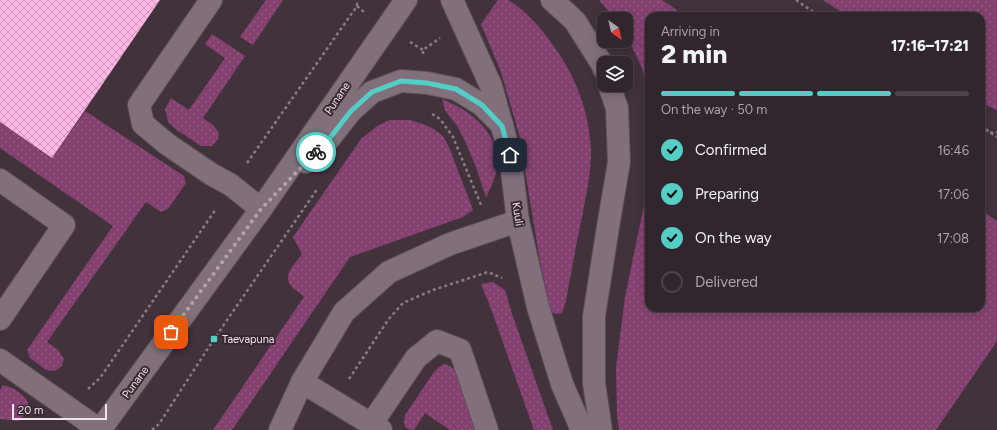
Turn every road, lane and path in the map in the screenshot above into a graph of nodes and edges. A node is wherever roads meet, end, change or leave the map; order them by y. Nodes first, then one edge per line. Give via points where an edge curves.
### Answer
1 (211, 0) edge
2 (357, 0) edge
3 (406, 0) edge
4 (452, 0) edge
5 (552, 0) edge
6 (796, 0) edge
7 (813, 12) edge
8 (462, 21) junction
9 (597, 56) edge
10 (427, 83) junction
11 (611, 92) edge
12 (502, 126) junction
13 (985, 129) edge
14 (997, 132) edge
15 (990, 133) junction
16 (997, 137) edge
17 (0, 180) edge
18 (322, 182) dead end
19 (232, 185) junction
20 (261, 209) junction
21 (518, 221) junction
22 (489, 230) junction
23 (503, 272) dead end
24 (505, 279) dead end
25 (0, 319) edge
26 (0, 360) edge
27 (302, 382) junction
28 (70, 408) junction
29 (377, 427) edge
30 (100, 430) edge
31 (152, 430) edge
32 (280, 430) edge
33 (487, 430) edge
34 (582, 430) edge
35 (601, 430) edge

1 - 19 street via 139,105 143,124 167,144
2 - 19 path via 356,6
3 - 20 street, Punane
4 - 8 street, Kuuli
5 - 9 street via 575,21
6 - 7 path
8 - 10 path via 423,50
8 - 12 street, Kuuli via 491,86
10 - 12 street via 456,89 482,105
10 - 20 street via 401,81 372,92 351,111 329,139
10 - 22 path via 423,109 440,119 453,137
11 - 35 street via 617,108 619,162 594,316 594,382
12 - 21 street, Kuuli via 510,155
13 - 15 path
14 - 15 path
15 - 16 path
17 - 25 street via 64,225
18 - 31 path via 159,424
19 - 20 street
19 - 28 path via 100,378
20 - 30 street, Punane
21 - 22 street
21 - 34 street, Kuuli via 538,307 562,384
22 - 27 street via 450,244 389,272 344,312
23 - 24 path
26 - 28 street
27 - 29 street
27 - 32 street
28 - 30 street
29 - 33 street via 416,358 437,341 460,350

